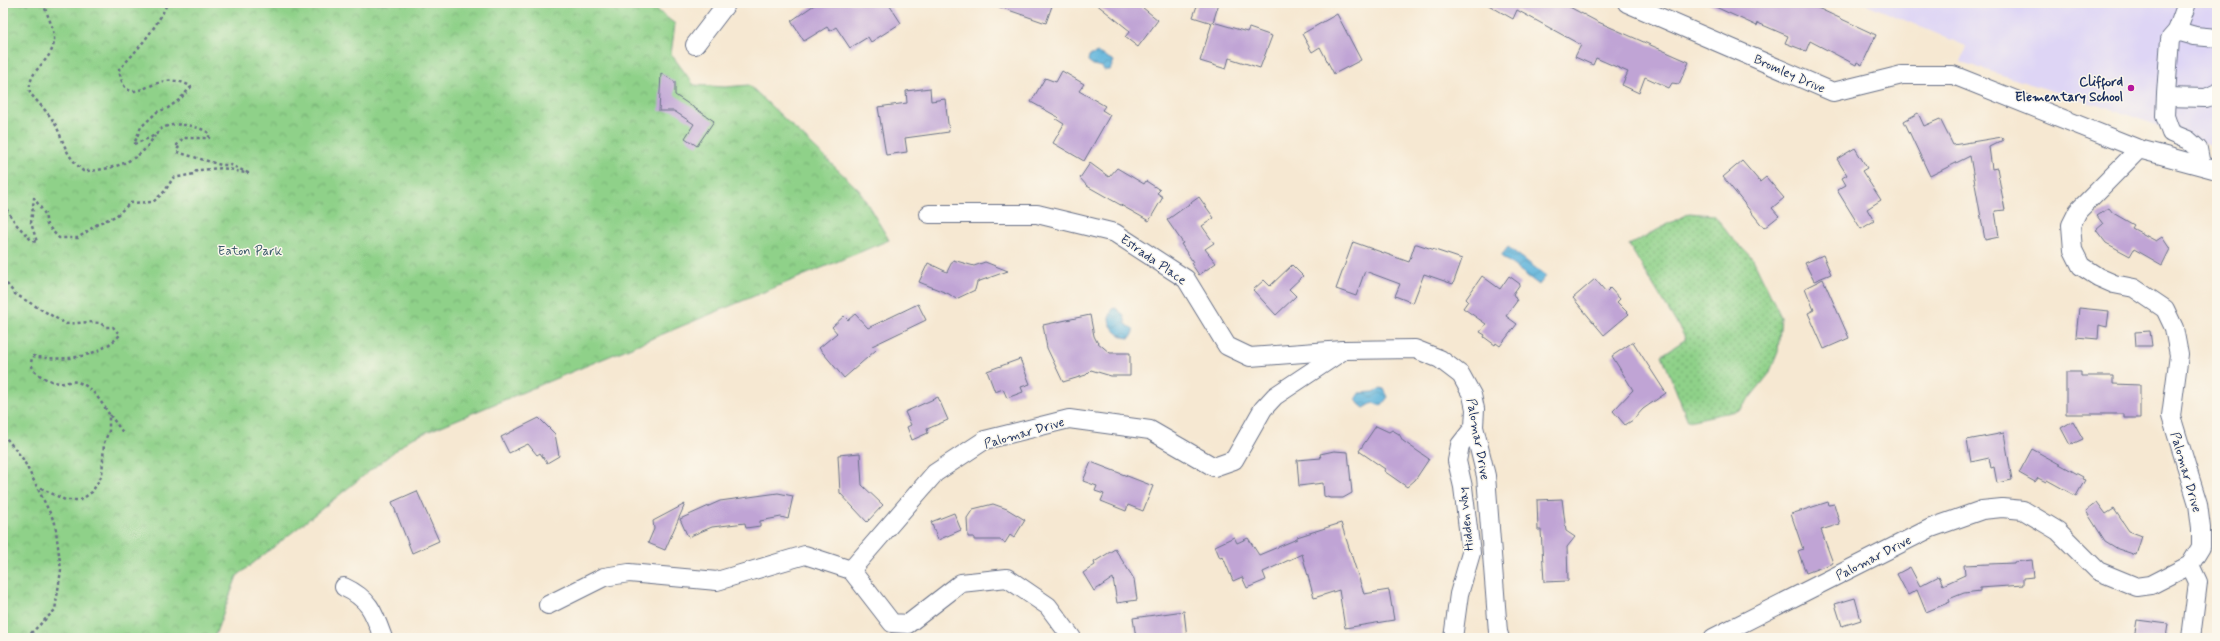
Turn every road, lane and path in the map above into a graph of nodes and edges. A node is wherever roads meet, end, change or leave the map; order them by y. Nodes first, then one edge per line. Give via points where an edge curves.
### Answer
1 (43, 3) edge
2 (167, 3) edge
3 (727, 3) edge
4 (1627, 3) edge
5 (2187, 3) edge
6 (2176, 31) junction
7 (2217, 38) edge
8 (695, 45) dead end
9 (2217, 93) edge
10 (2166, 98) junction
11 (156, 135) junction
12 (2139, 149) junction
13 (2209, 168) edge
14 (3, 204) edge
15 (929, 214) dead end
16 (3, 279) edge
17 (1344, 350) junction
18 (110, 414) junction
19 (1474, 427) junction
20 (3, 434) edge
21 (124, 434) dead end
22 (39, 488) junction
23 (2190, 565) junction
24 (851, 570) junction
25 (344, 587) dead end
26 (548, 605) dead end
27 (26, 638) edge
28 (383, 638) edge
29 (1072, 638) edge
30 (1453, 638) edge
31 (1500, 638) edge
32 (1714, 638) edge
33 (2191, 638) edge

1 - 11 path via 54,42 46,58 30,78 30,93 58,129 65,151 74,162 83,171 97,171 139,155
2 - 11 path via 164,14 119,69 120,77 130,90 145,90 161,82 187,84 191,87 179,100 157,112 141,127 134,144
3 - 8 street
4 - 12 street, Bromley Drive via 1833,92 1902,75 1953,75
5 - 6 street
6 - 7 street
6 - 10 street via 2170,39
9 - 10 street via 2206,98
10 - 13 street via 2165,116 2171,133 2188,140 2198,148
11 - 14 path via 160,129 176,124 204,128 209,133 209,138 183,138 177,145 180,147 177,152 221,165 231,165 248,173 212,169 197,170 194,174 173,178 165,192 153,202 130,203 116,216 99,222 78,238 59,238 47,225 45,214 34,198 31,223 37,242 32,241 16,224
12 - 13 street
12 - 23 street, Palomar Drive via 2078,211 2071,225 2073,250 2081,266 2098,277 2134,288 2164,309 2174,328 2179,355 2171,416 2198,504 2201,528 2201,547
15 - 17 street, Estrada Place via 1037,214 1115,233 1186,279 1227,346 1250,357
16 - 18 path via 15,294 66,324 88,322 114,327 120,335 111,345 98,352 64,359 33,356 31,366 36,374 59,383 77,382 88,387
17 - 19 street, Palomar Drive via 1415,349 1440,359 1461,375 1472,395 1475,409
17 - 24 street, Palomar Drive via 1275,396 1263,409 1234,460 1225,465 1214,467 1150,430 1069,419 985,440 935,473
18 - 21 path
18 - 22 path via 109,431 104,444 102,475 92,492 81,500 65,500
19 - 30 street, Hidden Way via 1460,445 1457,461 1463,487 1471,553 1459,594
19 - 31 street, Palomar Drive via 1486,476
20 - 22 path via 23,459
22 - 27 path via 55,522 61,570 55,610
23 - 32 street, Palomar Drive via 2151,586 2137,587 2098,571 2058,531 2023,510 1982,510 1931,528
23 - 33 street via 2198,582
24 - 26 street via 805,555 717,581 629,573 604,577
24 - 29 street via 892,623 908,624 961,583 1007,578 1048,606
25 - 28 street via 357,593 373,608

